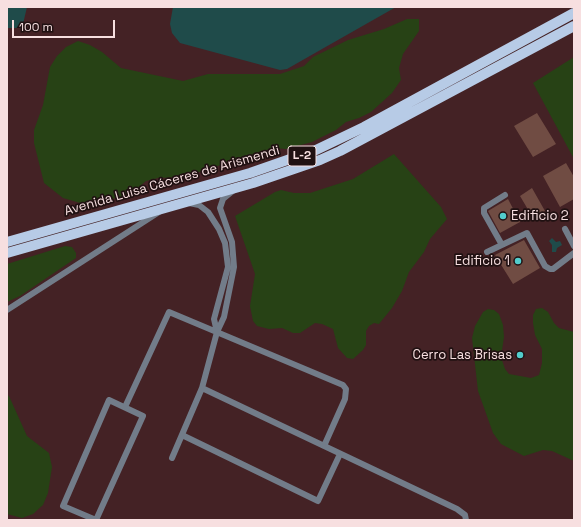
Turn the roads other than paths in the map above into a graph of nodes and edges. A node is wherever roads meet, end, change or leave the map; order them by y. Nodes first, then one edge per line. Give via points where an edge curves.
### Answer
1 (574, 7) edge
2 (574, 13) edge
3 (574, 26) edge
4 (535, 34) junction
5 (237, 188) junction
6 (505, 195) dead end
7 (186, 202) junction
8 (165, 208) junction
9 (565, 229) dead end
10 (7, 242) edge
11 (502, 245) junction
12 (574, 246) edge
13 (487, 252) dead end
14 (7, 253) edge
15 (574, 253) edge
16 (230, 255) junction
17 (218, 304) junction
18 (226, 307) junction
19 (7, 310) edge
20 (217, 332) junction
21 (202, 388) junction
22 (125, 407) junction
23 (182, 435) junction
24 (324, 446) junction
25 (340, 454) junction
26 (172, 458) dead end
27 (466, 520) edge

1 - 4 main road
2 - 4 main road, Avenida Luisa Cáceres de Arismendi / L-2
3 - 5 main road, Avenida Luisa Cáceres de Arismendi / L-2 via 340,152 295,170
4 - 10 main road, Avenida Luisa Cáceres de Arismendi / L-2 via 357,131 316,150 250,173
5 - 7 main road, Avenida Luisa Cáceres de Arismendi / L-2
5 - 16 street via 223,199 220,208 232,242
6 - 11 street via 484,208
7 - 8 main road, Avenida Luisa Cáceres de Arismendi / L-2
7 - 16 street via 208,212 219,228
8 - 14 main road, Avenida Luisa Cáceres de Arismendi / L-2
8 - 19 street, L-2
9 - 12 street
11 - 13 street
11 - 15 street via 527,233 545,266 553,269
16 - 17 street
16 - 18 street via 234,267
17 - 18 street
17 - 20 street via 214,319
18 - 20 street
20 - 21 street
20 - 22 street via 169,312
20 - 24 street via 343,385 346,389 345,399
21 - 23 street
21 - 24 street
22 - 22 street via 109,400 63,506 96,520 143,416
23 - 25 street via 318,501
23 - 26 street
24 - 25 street
25 - 27 street via 457,509 465,515

